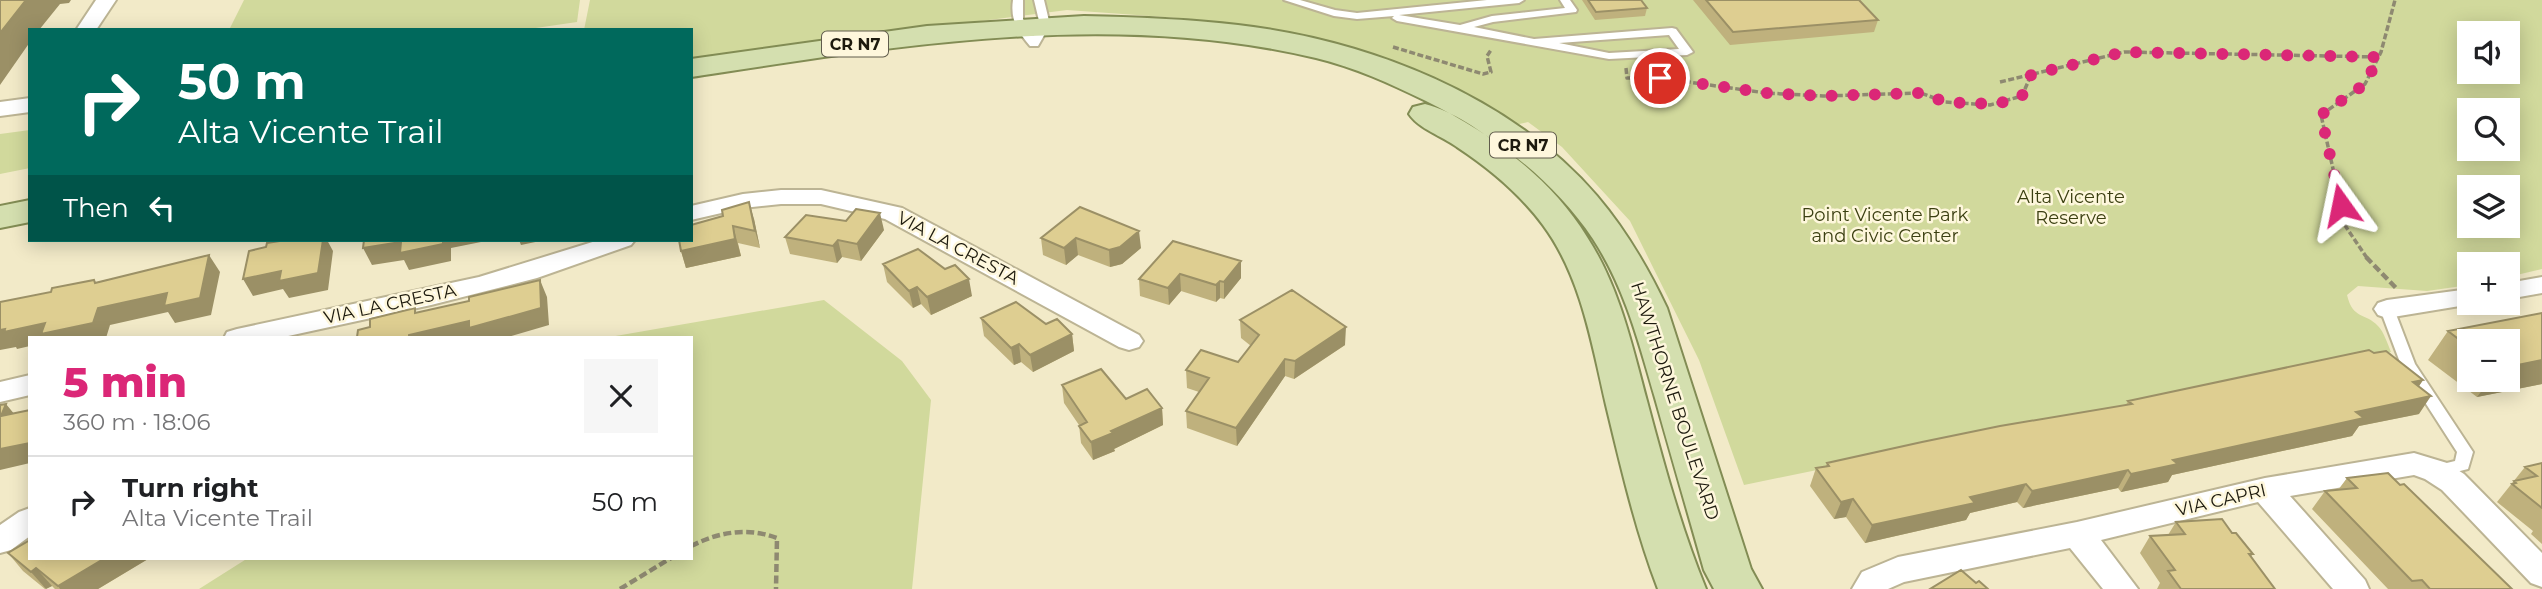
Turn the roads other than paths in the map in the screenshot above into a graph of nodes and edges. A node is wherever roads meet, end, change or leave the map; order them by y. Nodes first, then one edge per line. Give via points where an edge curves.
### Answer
1 (106, 0) edge
2 (1289, 0) edge
3 (1333, 0) edge
4 (1519, 0) edge
5 (1565, 0) edge
6 (1334, 13) junction
7 (1381, 15) junction
8 (1031, 19) edge
9 (87, 28) edge
10 (1461, 28) junction
11 (1532, 42) junction
12 (693, 68) edge
13 (693, 86) edge
14 (28, 104) edge
15 (0, 109) edge
16 (28, 190) edge
17 (0, 196) edge
18 (28, 211) edge
19 (693, 213) edge
20 (0, 217) edge
21 (617, 242) edge
22 (2542, 285) edge
23 (2520, 289) edge
24 (2457, 299) edge
25 (2387, 309) joint
26 (246, 336) edge
27 (1129, 341) dead end
28 (28, 385) edge
29 (0, 392) edge
30 (2436, 471) junction
31 (2265, 489) junction
32 (28, 521) edge
33 (2077, 534) junction
34 (0, 541) edge
35 (2542, 574) edge
36 (1682, 589) edge
37 (1738, 589) edge
38 (1868, 589) edge
39 (2122, 589) edge
40 (2353, 589) edge

1 - 9 street
2 - 6 lane
3 - 6 lane
4 - 7 lane
5 - 10 lane via 1572,10 1492,19
6 - 7 lane
7 - 10 lane
8 - 12 main road, HAWTHORNE BOULEVARD / CR N7
8 - 13 main road, HAWTHORNE BOULEVARD / CR N7 via 863,61
8 - 36 main road, HAWTHORNE BOULEVARD / CR N7 via 1091,40 1213,47 1332,74 1438,121 1495,158 1570,237 1588,274 1608,331 1666,550
8 - 37 main road, HAWTHORNE BOULEVARD / CR N7 via 1186,26 1322,50 1441,95 1491,122 1533,153 1604,225 1632,268 1728,570
10 - 11 lane
11 - 11 lane via 1609,55 1687,52 1672,32
14 - 15 street
16 - 17 main road
18 - 20 main road
19 - 27 street, VIA LA CRESTA via 743,201 821,197 893,213
21 - 26 street, VIA LA CRESTA via 523,274
22 - 23 street
24 - 25 street
25 - 30 lane via 2408,365 2465,452 2462,465
28 - 29 street
30 - 31 street, VIA CAPRI via 2414,464
30 - 35 street
31 - 33 street, VIA CAPRI
31 - 40 street
32 - 34 street
33 - 38 street, VIA CAPRI via 1898,570 1874,581
33 - 39 street

